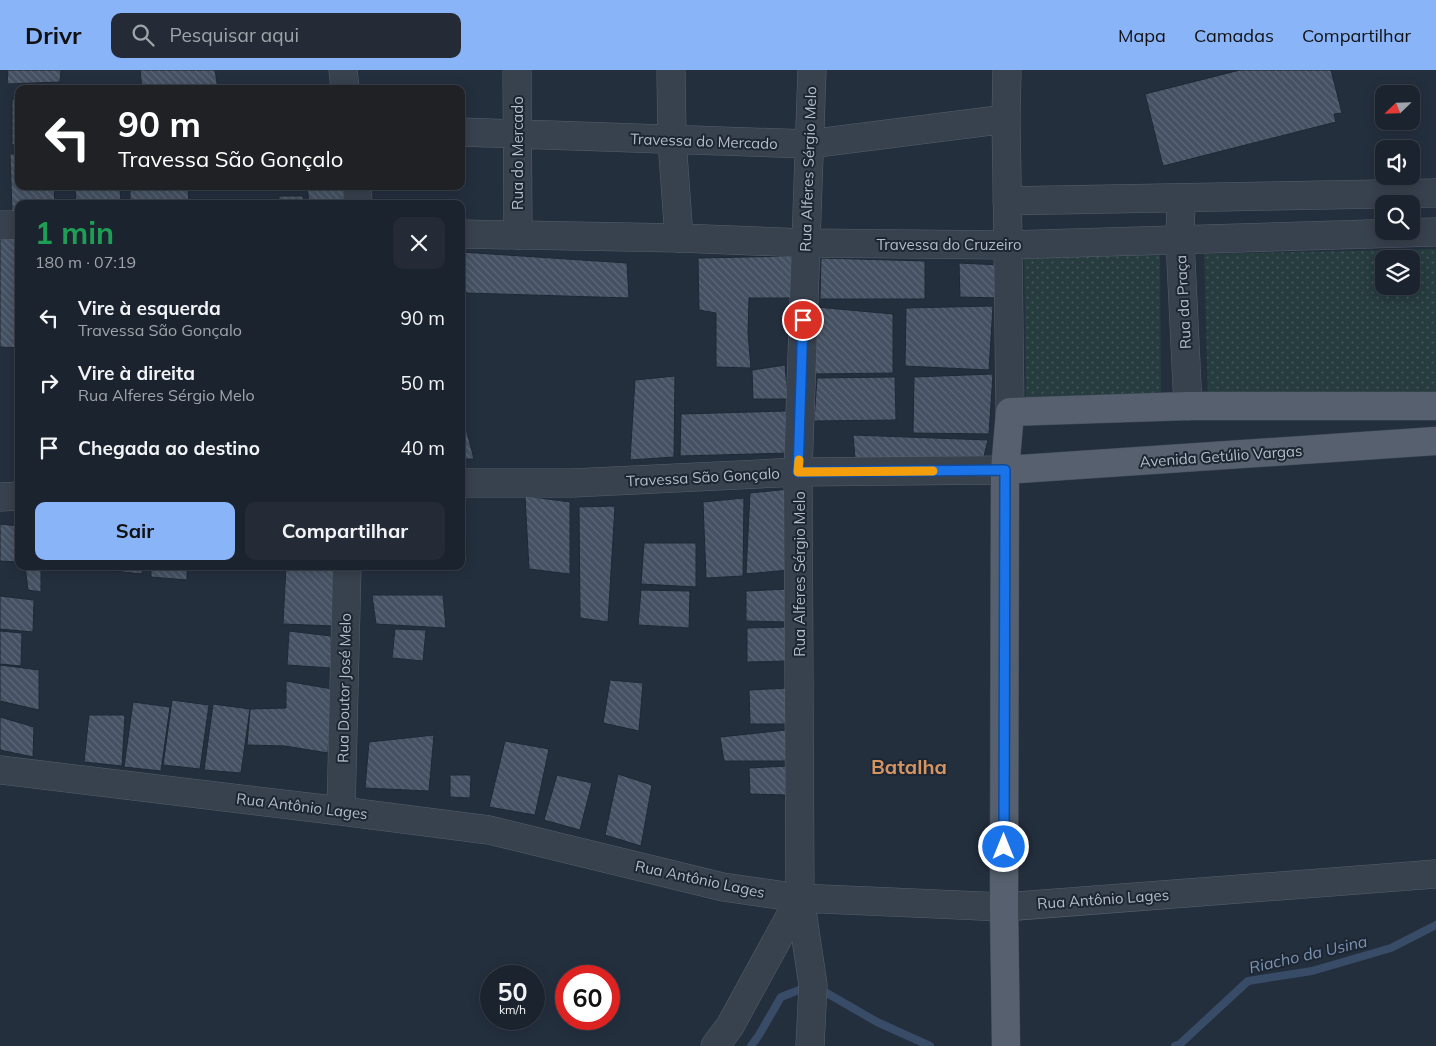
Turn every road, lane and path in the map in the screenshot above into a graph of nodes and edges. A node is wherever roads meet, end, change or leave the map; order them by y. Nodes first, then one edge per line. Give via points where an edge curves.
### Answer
1 (343, 70) edge
2 (517, 70) edge
3 (671, 70) edge
4 (812, 70) edge
5 (1007, 70) edge
6 (345, 85) edge
7 (1006, 119) junction
8 (465, 132) edge
9 (518, 134) junction
10 (672, 140) junction
11 (809, 144) junction
12 (1436, 193) edge
13 (1181, 198) junction
14 (1007, 201) junction
15 (0, 225) edge
16 (15, 226) edge
17 (1436, 232) edge
18 (465, 234) edge
19 (518, 235) junction
20 (679, 238) junction
21 (1180, 240) junction
22 (805, 243) junction
23 (1008, 245) junction
24 (1188, 406) junction
25 (1436, 406) edge
26 (1010, 412) junction
27 (1436, 441) edge
28 (1005, 470) junction
29 (798, 472) junction
30 (465, 483) edge
31 (15, 496) edge
32 (0, 497) edge
33 (347, 570) edge
34 (0, 770) edge
35 (341, 811) junction
36 (1436, 874) edge
37 (800, 898) junction
38 (1004, 907) junction
39 (715, 1046) edge
40 (810, 1046) edge
41 (1006, 1046) edge

1 - 6 street
2 - 9 street, Rua do Mercado
3 - 10 street
4 - 11 street, Rua Alferes Sérgio Melo
5 - 7 street
7 - 11 street, Travessa do Mercado
7 - 14 street
8 - 9 street, Travessa do Mercado
9 - 10 street, Travessa do Mercado
9 - 19 street, Rua do Mercado
10 - 11 street, Travessa do Mercado
10 - 20 street
11 - 22 street, Rua Alferes Sérgio Melo
12 - 13 street
13 - 14 street
13 - 21 street, Rua da Praça
14 - 23 street
15 - 16 street
17 - 21 street, Travessa do Cruzeiro
18 - 19 street, Travessa do Cruzeiro
19 - 20 street, Travessa do Cruzeiro
20 - 22 street, Travessa do Cruzeiro
21 - 23 street, Travessa do Cruzeiro
21 - 24 street, Rua da Praça
22 - 23 street, Travessa do Cruzeiro
22 - 29 street, Rua Alferes Sérgio Melo
23 - 26 street
24 - 25 main road
24 - 26 main road
26 - 28 main road
27 - 28 main road, Avenida Getúlio Vargas
28 - 29 street, Travessa São Gonçalo
28 - 38 main road
29 - 30 street, Travessa São Gonçalo via 573,483
29 - 37 street, Rua Alferes Sérgio Melo
31 - 32 street
33 - 35 street, Rua Doutor José Melo
34 - 35 street, Rua Antônio Lages
35 - 37 street, Rua Antônio Lages via 490,830 723,887
36 - 38 street, Rua Antônio Lages
37 - 38 street, Rua Antônio Lages
37 - 39 street, Rua Alferes Sérgio Melo via 730,1026
37 - 40 street, Rua Alferes Sérgio Melo via 813,985
38 - 41 main road

